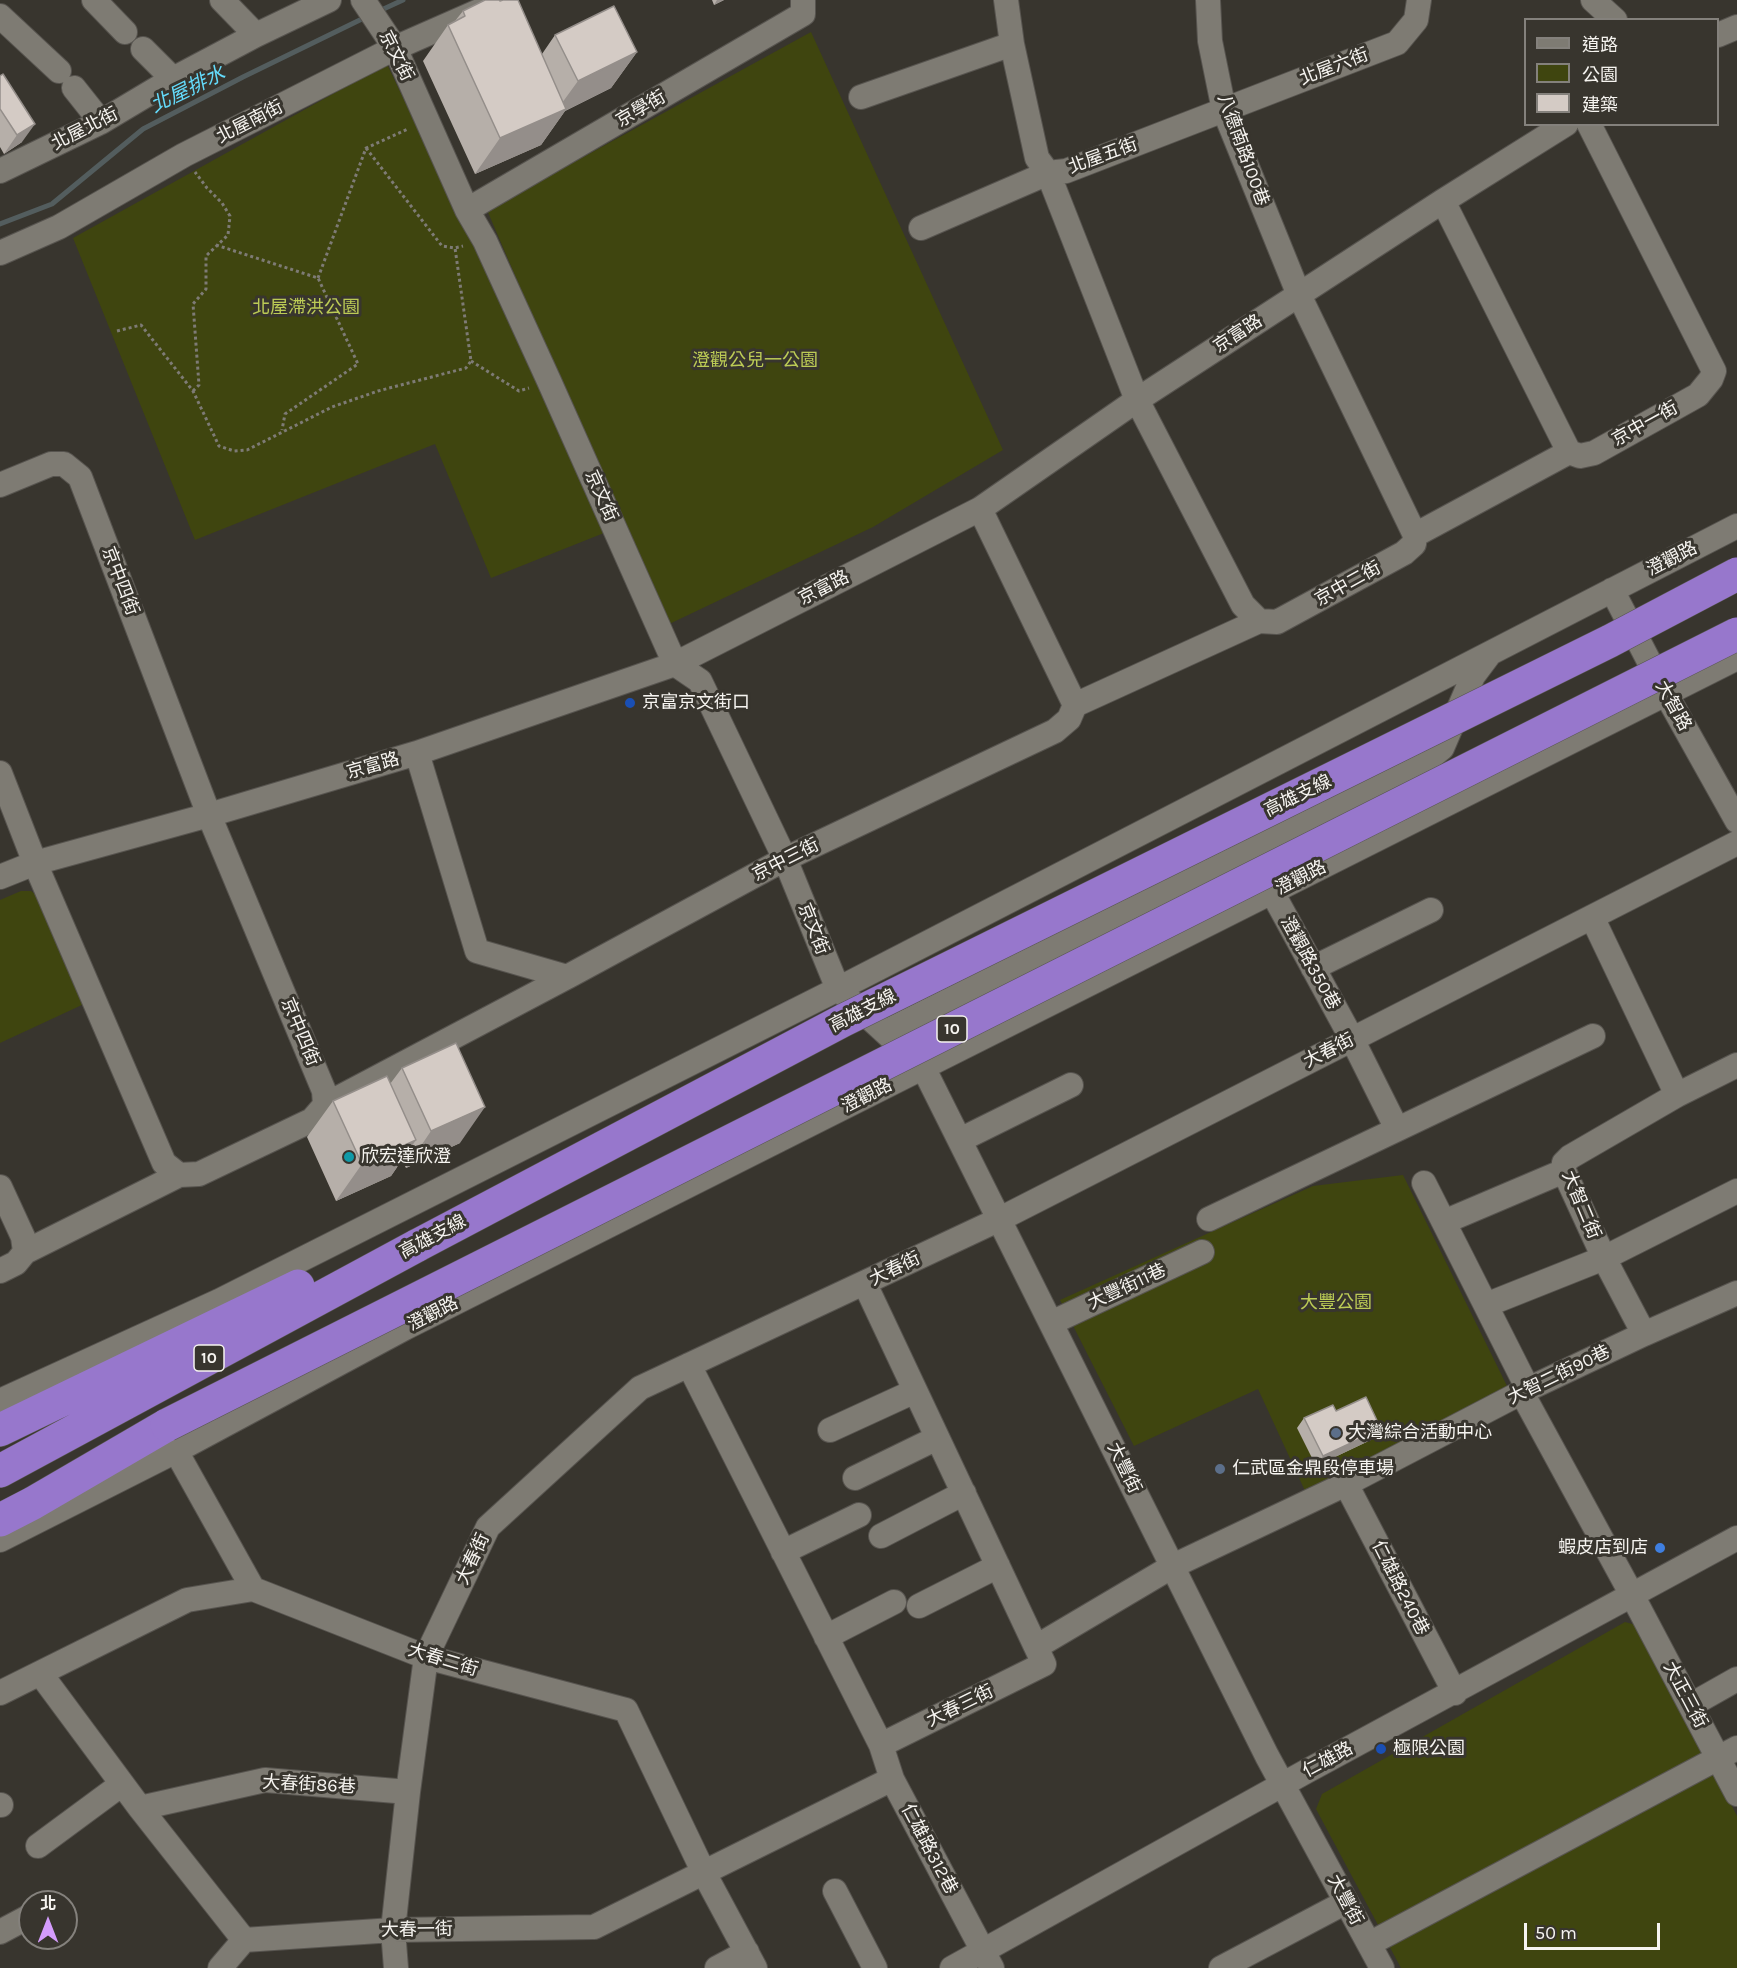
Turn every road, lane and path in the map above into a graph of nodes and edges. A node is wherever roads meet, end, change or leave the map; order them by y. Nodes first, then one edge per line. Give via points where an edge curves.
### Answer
1 (94, 0) edge
2 (222, 0) edge
3 (329, 0) edge
4 (504, 0) edge
5 (803, 0) edge
6 (1006, 0) edge
7 (1208, 0) edge
8 (1419, 0) edge
9 (1593, 0) edge
10 (364, 1) edge
11 (0, 16) edge
12 (1613, 18) edge
13 (1737, 27) edge
14 (125, 32) dead end
15 (256, 35) junction
16 (1719, 35) edge
17 (392, 43) junction
18 (1012, 44) junction
19 (143, 49) dead end
20 (173, 79) junction
21 (861, 97) dead end
22 (1224, 110) junction
23 (426, 121) junction
24 (101, 122) junction
25 (1563, 126) edge
26 (1590, 126) edge
27 (366, 148) junction
28 (184, 155) junction
29 (0, 171) edge
30 (1048, 172) junction
31 (1443, 201) junction
32 (467, 210) junction
33 (921, 228) dead end
34 (485, 241) junction
35 (216, 245) junction
36 (456, 248) junction
37 (0, 253) edge
38 (318, 278) junction
39 (1299, 295) junction
40 (117, 331) dead end
41 (471, 361) junction
42 (549, 381) junction
43 (194, 391) junction
44 (1137, 400) junction
45 (282, 431) junction
46 (1569, 452) junction
47 (0, 485) edge
48 (980, 509) junction
49 (1737, 526) edge
50 (1416, 535) junction
51 (1737, 574) edge
52 (1612, 590) junction
53 (1259, 621) junction
54 (1737, 634) edge
55 (1491, 652) junction
56 (1737, 658) edge
57 (675, 664) junction
58 (1666, 694) junction
59 (1075, 705) junction
60 (417, 753) junction
61 (0, 773) edge
62 (209, 815) junction
63 (1737, 821) edge
64 (1737, 843) edge
65 (785, 859) junction
66 (36, 863) junction
67 (0, 877) edge
68 (1272, 892) junction
69 (1431, 910) dead end
70 (1593, 917) junction
71 (1313, 968) junction
72 (567, 977) junction
73 (838, 989) junction
74 (885, 1032) junction
75 (1593, 1036) dead end
76 (1352, 1040) junction
77 (1737, 1065) edge
78 (923, 1067) junction
79 (1071, 1085) dead end
80 (1677, 1095) junction
81 (325, 1105) junction
82 (1397, 1129) junction
83 (960, 1140) junction
84 (1564, 1171) junction
85 (179, 1175) junction
86 (1424, 1184) dead end
87 (0, 1187) edge
88 (1737, 1191) edge
89 (1000, 1219) junction
90 (1209, 1219) dead end
91 (1444, 1222) junction
92 (418, 1245) junction
93 (25, 1252) junction
94 (1202, 1252) dead end
95 (1604, 1258) junction
96 (0, 1271) edge
97 (865, 1284) junction
98 (1737, 1293) edge
99 (1486, 1305) junction
100 (1051, 1323) junction
101 (1644, 1334) junction
102 (689, 1365) junction
103 (915, 1390) junction
104 (1525, 1391) junction
105 (0, 1401) edge
106 (0, 1430) edge
107 (830, 1430) dead end
108 (937, 1437) junction
109 (172, 1438) junction
110 (0, 1471) edge
111 (855, 1478) dead end
112 (1346, 1484) junction
113 (964, 1493) junction
114 (0, 1502) edge
115 (859, 1515) dead end
116 (0, 1520) edge
117 (881, 1536) dead end
118 (1737, 1538) edge
119 (0, 1540) edge
120 (783, 1552) junction
121 (998, 1566) junction
122 (1173, 1566) junction
123 (253, 1589) junction
124 (1632, 1595) junction
125 (894, 1602) dead end
126 (919, 1606) dead end
127 (826, 1637) junction
128 (1036, 1647) junction
129 (426, 1657) junction
130 (40, 1673) junction
131 (1737, 1679) edge
132 (0, 1693) edge
133 (1455, 1693) junction
134 (1691, 1705) junction
135 (880, 1745) junction
136 (1728, 1753) edge
137 (892, 1779) junction
138 (122, 1784) junction
139 (1283, 1785) junction
140 (408, 1792) junction
141 (1737, 1794) edge
142 (140, 1808) junction
143 (38, 1846) dead end
144 (704, 1873) junction
145 (835, 1891) dead end
146 (1346, 1902) junction
147 (18, 1922) edge
148 (393, 1930) junction
149 (0, 1932) edge
150 (244, 1940) junction
151 (1369, 1944) junction
152 (988, 1959) edge
153 (751, 1960) edge
154 (220, 1968) edge
155 (396, 1968) edge
156 (717, 1968) edge
157 (875, 1968) edge
158 (952, 1968) edge
159 (1221, 1968) edge
160 (1382, 1968) edge

1 - 14 street
2 - 15 street
3 - 15 street, 北屋北街
4 - 17 street, 北屋南街
5 - 32 street, 京學街 via 802,14
6 - 18 street, 北屋五街
7 - 22 street, 八德南路100巷 via 1210,41
8 - 22 street, 北屋六街 via 1416,20 1397,43
9 - 12 street
10 - 17 street, 京文街
11 - 24 street via 67,80
13 - 16 street
15 - 20 street, 北屋北街
17 - 23 street, 京文街
17 - 28 street, 北屋南街
18 - 21 street
18 - 30 street, 北屋五街 via 1036,158
19 - 20 street
20 - 24 street, 北屋北街
22 - 30 street, 北屋五街 via 1066,171
22 - 39 street, 八德南路100巷
23 - 27 path
23 - 32 street, 京文街
24 - 29 street, 北屋北街
25 - 31 street, 京富路
26 - 46 street, 京中一街 via 1714,371 1698,395 1594,453 1580,456
27 - 36 path via 442,246
27 - 38 path
28 - 35 path via 230,216 228,235
28 - 37 street, 北屋南街 via 59,227
30 - 33 street
30 - 44 street
31 - 39 street, 京富路
31 - 46 street
32 - 34 street, 京文街
34 - 36 path
34 - 42 street, 京文街
35 - 38 path
35 - 43 path via 206,256 206,289 194,304 199,385
36 - 41 path
38 - 45 path via 358,364 285,414
39 - 44 street, 京富路
39 - 50 street
40 - 43 path via 141,325
41 - 42 path via 519,391
41 - 45 path via 466,368 332,407
42 - 57 street, 京文街
43 - 45 path via 219,446 247,450
44 - 48 street, 京富路
44 - 53 street via 1243,605
46 - 50 street
47 - 62 street, 京中四街 via 51,464 64,464 80,477
48 - 57 street, 京富路
48 - 59 street
49 - 52 street, 澄觀路
50 - 53 street, 京中二街 via 1414,544 1404,553 1277,622
51 - 92 highway, 高雄支線 / 10, bridge via 1610,641 844,1020
52 - 55 street, 澄觀路
52 - 58 street, 大智路
53 - 59 street, 京中二街
54 - 109 highway, 10, bridge
55 - 73 street, 澄觀路
55 - 74 street via 1473,676 1442,748 1425,762
56 - 58 street, 澄觀路
57 - 60 street, 京富路
57 - 65 street, 京文街 via 700,681
58 - 63 street, 大智路
58 - 68 street, 澄觀路
59 - 65 street, 京中三街 via 1069,718 1055,731
60 - 62 street, 京富路
60 - 72 street via 477,951
61 - 66 street
62 - 66 street, 京富路
62 - 81 street, 京中四街 via 324,1091
64 - 70 street, 大春街
65 - 72 street, 京中三街
65 - 73 street, 京文街
66 - 67 street, 京富路
66 - 85 street via 164,1163
68 - 71 street, 澄觀路350巷
68 - 78 street, 澄觀路
69 - 71 street
70 - 76 street, 大春街
70 - 80 street
71 - 76 street, 澄觀路350巷
72 - 81 street, 京中三街
73 - 74 street, 大豐街
73 - 105 street, 澄觀路 via 219,1301
74 - 78 street, 大豐街
75 - 82 street
76 - 82 street, 澄觀路350巷
76 - 89 street, 大春街
77 - 80 street, 大智二街
78 - 83 street, 大豐街
78 - 109 street, 澄觀路 via 405,1328
79 - 83 street
80 - 84 street, 大智二街 via 1570,1157 1564,1163
81 - 85 street via 312,1120 199,1174
82 - 90 street
83 - 89 street, 大豐街
84 - 91 street
84 - 95 street, 大智二街
85 - 93 street
86 - 91 street, 大正三街
87 - 93 street via 23,1237
88 - 95 street
89 - 97 street, 大春街
89 - 100 street, 大豐街
91 - 99 street, 大正三街
92 - 106 highway via 361,1257
92 - 110 highway, 高雄支線 / 10
93 - 96 street via 16,1263
94 - 100 street, 大豐街11巷
95 - 99 street
95 - 101 street, 大智二街
97 - 102 street, 大春街
97 - 103 street
98 - 101 street
99 - 104 street, 大正三街
100 - 122 street, 大豐街
101 - 104 street, 大智二街90巷
102 - 120 street
102 - 129 street, 大春街 via 640,1388 488,1527
103 - 107 street
103 - 108 street
104 - 112 street, 大智二街90巷
104 - 124 street, 大正三街
108 - 111 street
108 - 113 street
109 - 114 highway, 10
109 - 116 highway
109 - 119 street, 澄觀路
109 - 123 street
112 - 122 street, 大智二街90巷
112 - 133 street, 仁雄路240巷
113 - 117 street
113 - 121 street
115 - 120 street
118 - 124 street, 仁雄路
120 - 127 street
121 - 126 street
121 - 128 street
122 - 128 street, 大智二街90巷
122 - 139 street, 大豐街
123 - 129 street, 大春二街
123 - 130 street via 187,1600
124 - 133 street, 仁雄路
124 - 134 street, 大正三街
125 - 127 street
127 - 135 street
128 - 135 street, 大春三街 via 1044,1664
129 - 140 street, 大春街
129 - 144 street, 大春二街 via 626,1710
130 - 132 street
130 - 138 street
131 - 134 street
133 - 139 street, 仁雄路
134 - 136 street, 大正三街
135 - 137 street, 仁雄路312巷
136 - 141 street, 大正三街
136 - 151 street
137 - 144 street, 大春一街
137 - 152 street, 仁雄路312巷
138 - 142 street
138 - 143 street
139 - 146 street, 大豐街
139 - 152 street, 仁雄路
140 - 142 street, 大春街86巷 via 264,1780
140 - 148 street, 大春街
142 - 150 street
144 - 148 street, 大春一街 via 594,1927
144 - 153 street, 大春二街
145 - 157 street
146 - 151 street, 大豐街
146 - 159 street
147 - 149 street
148 - 150 street, 大春一街
148 - 155 street, 大春街
150 - 154 street
151 - 160 street, 大豐街
152 - 158 street, 仁雄路
153 - 156 street

